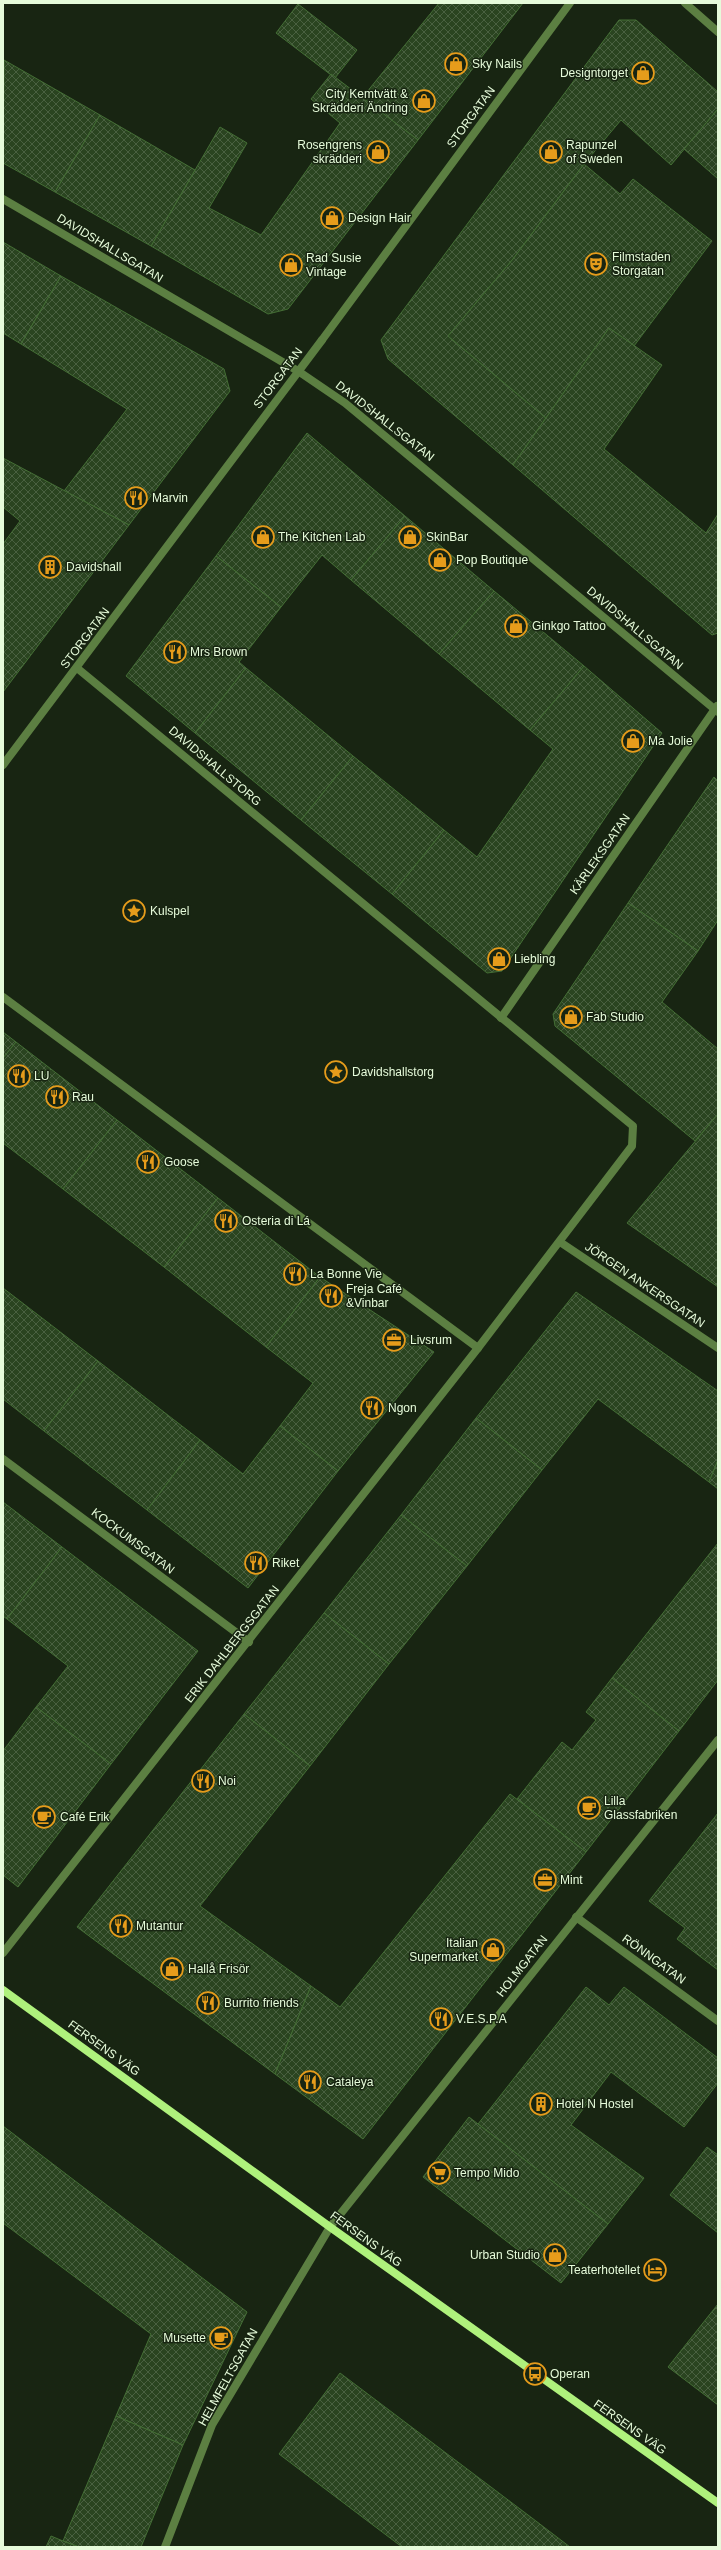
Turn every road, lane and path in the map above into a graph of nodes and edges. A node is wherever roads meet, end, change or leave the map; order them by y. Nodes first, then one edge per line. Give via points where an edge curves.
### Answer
1 (570, 3) edge
2 (685, 3) edge
3 (718, 32) edge
4 (3, 199) edge
5 (298, 371) junction
6 (77, 668) junction
7 (717, 709) edge
8 (3, 765) edge
9 (3, 996) edge
10 (501, 1018) junction
11 (560, 1242) junction
12 (478, 1348) junction
13 (718, 1348) edge
14 (3, 1458) edge
15 (248, 1642) junction
16 (718, 1740) edge
17 (576, 1917) junction
18 (3, 1953) edge
19 (3, 1990) edge
20 (718, 2021) edge
21 (330, 2227) junction
22 (718, 2503) edge
23 (165, 2547) edge

1 - 5 street, STORGATAN
2 - 3 street
4 - 5 street, DAVIDSHALLSGATAN
5 - 6 street, STORGATAN
5 - 7 street, DAVIDSHALLSGATAN via 376,428
6 - 8 street, STORGATAN
6 - 10 street, DAVIDSHALLSTORG
7 - 10 street, KÄRLEKSGATAN
9 - 12 street
10 - 11 street, DAVIDSHALLSTORG via 633,1126 632,1146
11 - 12 street, DAVIDSHALLSTORG
11 - 13 street, JÖRGEN ANKERSGATAN
12 - 15 street, ERIK DAHLBERGSGATAN
14 - 15 street, KOCKUMSGATAN
15 - 18 street, ERIK DAHLBERGSGATAN
16 - 17 street, HOLMGATAN
17 - 20 street, RÖNNGATAN
17 - 21 street, HOLMGATAN
19 - 21 main road, FERSENS VÄG
21 - 22 main road, FERSENS VÄG
21 - 23 street, HELMFELTSGATAN via 212,2425

